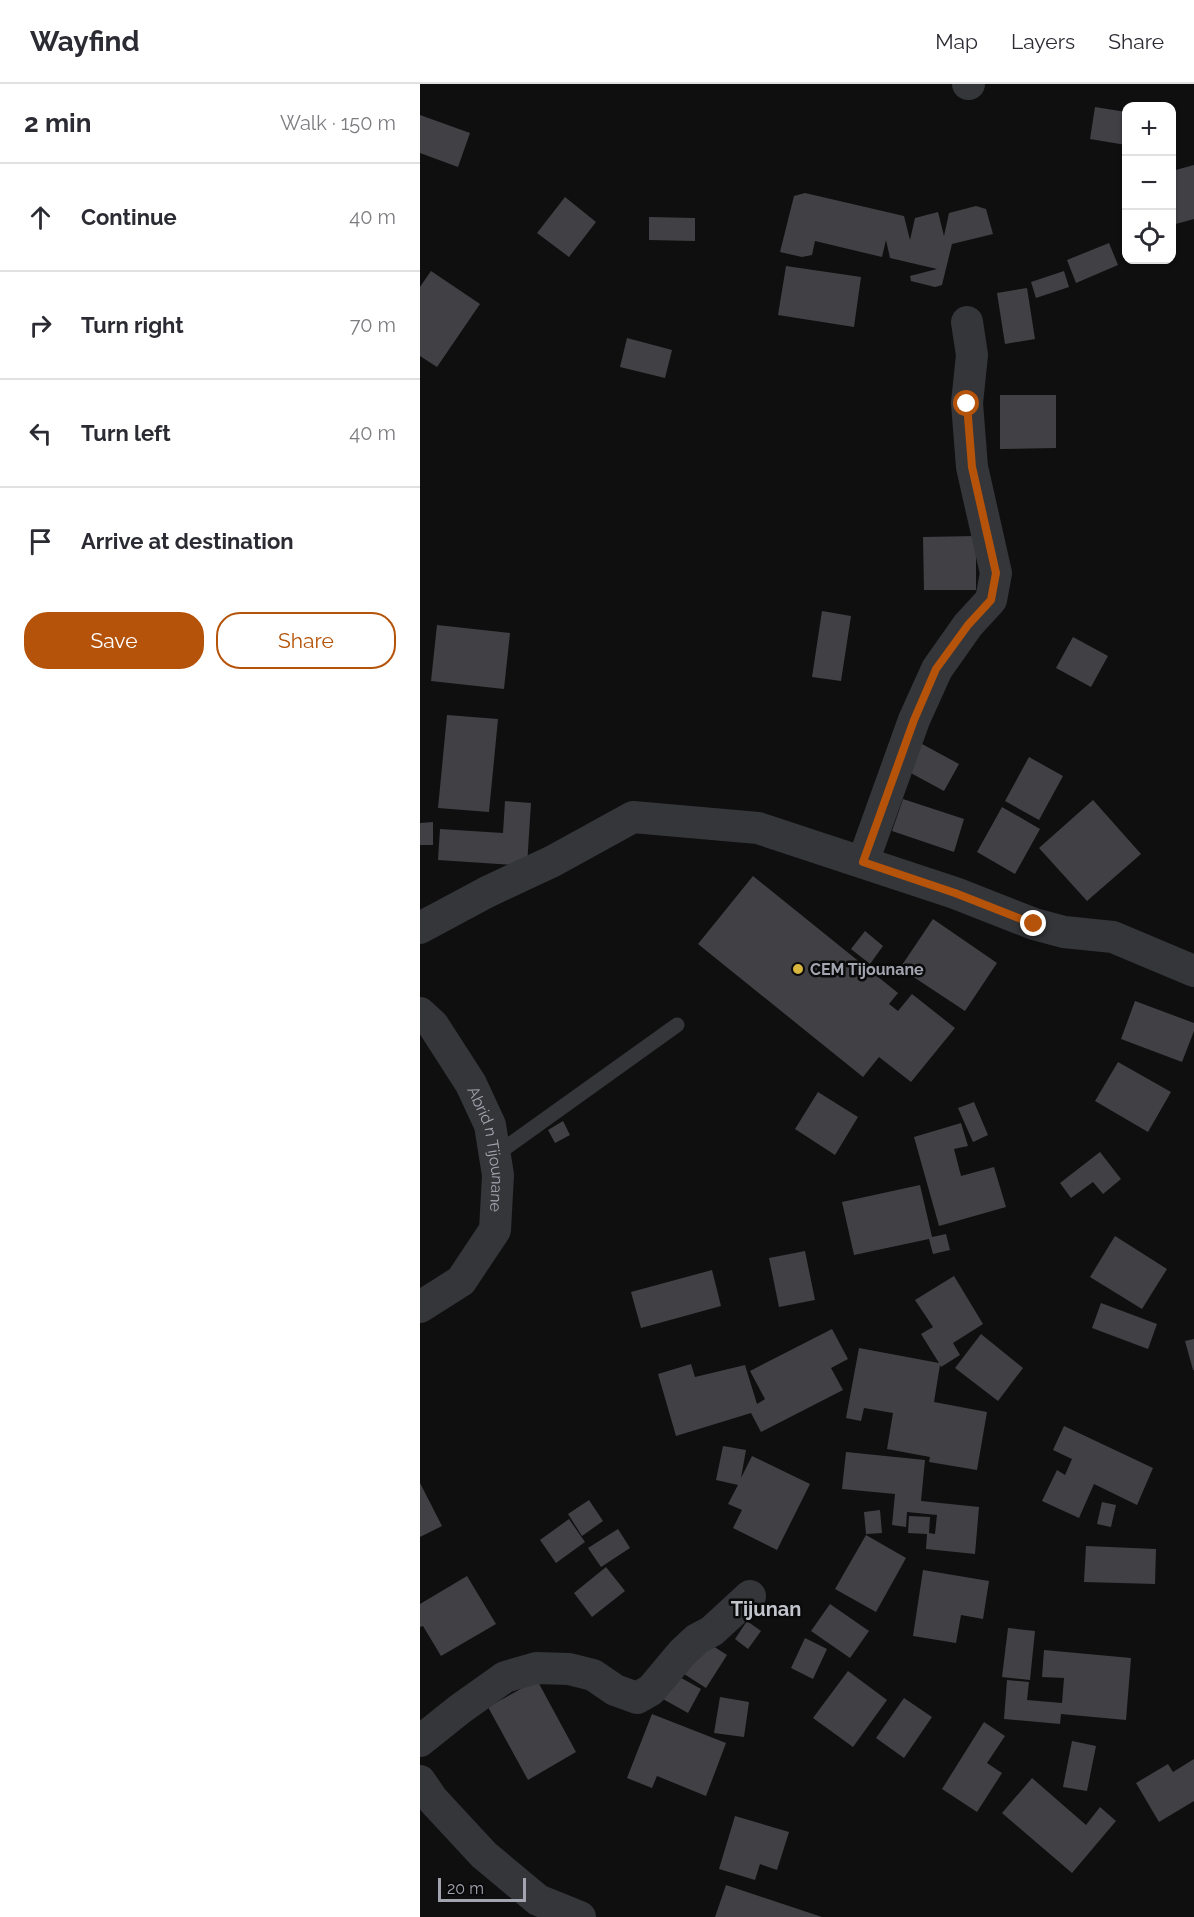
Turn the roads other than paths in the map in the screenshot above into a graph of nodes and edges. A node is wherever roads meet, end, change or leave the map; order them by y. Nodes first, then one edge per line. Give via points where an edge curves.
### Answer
1 (968, 322) dead end
2 (863, 862) junction
3 (420, 928) edge
4 (1194, 971) edge
5 (420, 1013) edge
6 (677, 1025) dead end
7 (494, 1156) junction
8 (420, 1307) edge
9 (750, 1596) dead end
10 (420, 1741) edge
11 (420, 1781) edge
12 (580, 1917) edge

1 - 2 street via 972,355 967,404 972,467 996,573 991,600 936,669
2 - 3 street via 758,828 633,817
2 - 4 street via 1034,924 1064,932 1113,937
5 - 7 street, Abrid n Tijounane via 433,1025 471,1084 490,1125
6 - 7 lane
7 - 8 street, Abrid n Tijounane via 498,1175 495,1230 461,1281
9 - 10 street via 689,1646 651,1690 637,1698 615,1690 593,1675 569,1669 536,1668 505,1677
11 - 12 street via 484,1855 538,1900

